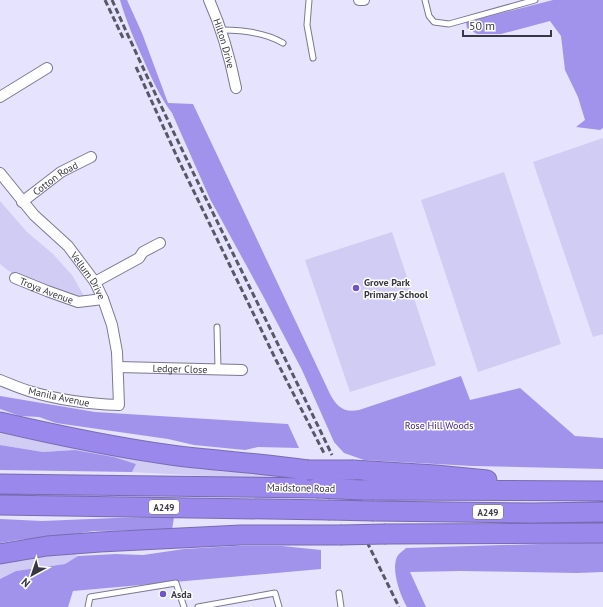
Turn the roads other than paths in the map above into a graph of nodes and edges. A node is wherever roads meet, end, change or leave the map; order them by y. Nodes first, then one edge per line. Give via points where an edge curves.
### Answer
1 (209, 0) edge
2 (309, 0) edge
3 (359, 0) edge
4 (364, 0) edge
5 (425, 0) edge
6 (535, 0) edge
7 (222, 30) junction
8 (283, 43) dead end
9 (313, 58) dead end
10 (47, 68) dead end
11 (236, 88) dead end
12 (0, 97) edge
13 (91, 157) dead end
14 (0, 173) edge
15 (22, 202) junction
16 (160, 243) dead end
17 (15, 278) dead end
18 (95, 282) junction
19 (103, 299) junction
20 (217, 327) dead end
21 (118, 367) junction
22 (218, 370) junction
23 (242, 370) dead end
24 (0, 380) edge
25 (119, 405) joint
26 (0, 422) edge
27 (0, 484) edge
28 (603, 491) edge
29 (536, 492) junction
30 (0, 505) edge
31 (603, 512) edge
32 (603, 533) edge
33 (0, 554) edge
34 (338, 593) dead end
35 (88, 607) edge
36 (184, 607) edge
37 (198, 607) edge
38 (279, 607) edge
39 (342, 607) edge

1 - 7 street, Hilton Drive
2 - 9 lane via 307,25
3 - 4 street
5 - 6 lane via 429,16 434,22 449,24
7 - 8 lane via 269,36
7 - 11 street, Hilton Drive
10 - 12 street
13 - 15 street, Cotton Road via 62,172
14 - 15 street, Vellum Drive
15 - 18 street, Vellum Drive via 68,246
16 - 18 street via 143,252 139,258
17 - 19 street, Troya Avenue via 78,302
18 - 19 street, Vellum Drive
19 - 21 street, Vellum Drive via 118,352
20 - 22 lane
21 - 22 street, Ledger Close
21 - 25 street, Vellum Drive
22 - 23 street, Ledger Close
24 - 25 street, Manila Avenue via 29,391 68,400
26 - 29 highway, bridge via 101,444 164,454 307,470 436,475 502,482
27 - 29 highway, Maidstone Road / A249, bridge
28 - 29 highway, Maidstone Road / A249
30 - 31 highway, A249, bridge
32 - 33 highway, bridge via 242,536 100,542 47,546
34 - 39 lane
35 - 36 lane via 90,597 176,583
37 - 38 lane via 276,593

